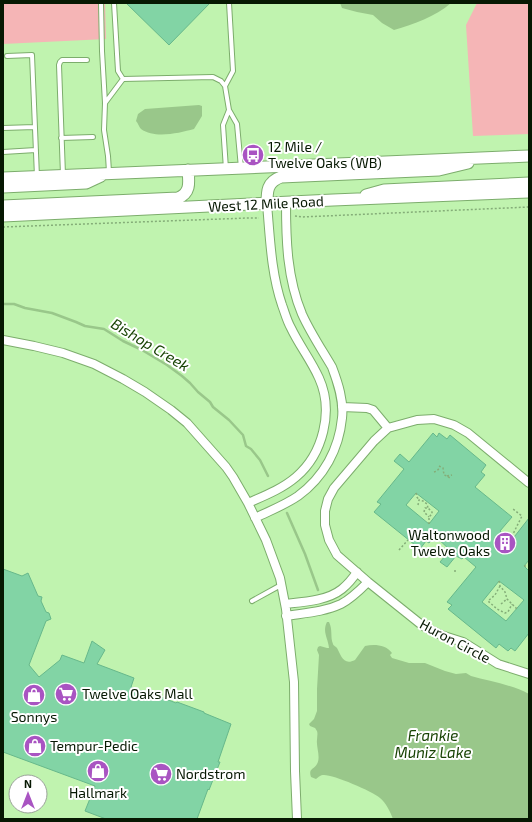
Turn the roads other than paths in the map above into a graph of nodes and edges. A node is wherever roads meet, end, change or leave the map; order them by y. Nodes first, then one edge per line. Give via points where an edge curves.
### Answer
1 (101, 3) edge
2 (114, 3) edge
3 (230, 3) edge
4 (7, 56) dead end
5 (88, 60) dead end
6 (122, 79) junction
7 (225, 86) junction
8 (105, 103) junction
9 (228, 110) junction
10 (35, 127) junction
11 (3, 128) edge
12 (93, 137) dead end
13 (61, 138) junction
14 (36, 150) junction
15 (3, 152) edge
16 (529, 156) edge
17 (498, 157) junction
18 (241, 168) junction
19 (226, 169) junction
20 (188, 170) junction
21 (107, 174) junction
22 (63, 176) junction
23 (37, 177) junction
24 (3, 178) edge
25 (529, 183) edge
26 (3, 187) edge
27 (529, 192) edge
28 (350, 200) junction
29 (286, 202) junction
30 (267, 204) junction
31 (3, 206) edge
32 (3, 216) edge
33 (3, 340) edge
34 (342, 408) junction
35 (388, 428) junction
36 (529, 483) edge
37 (248, 503) junction
38 (255, 518) junction
39 (357, 572) junction
40 (368, 582) junction
41 (281, 585) junction
42 (252, 601) dead end
43 (285, 604) junction
44 (286, 616) junction
45 (529, 674) edge
46 (298, 819) edge

1 - 8 lane
2 - 6 lane via 118,71
3 - 7 lane via 233,71
4 - 10 lane via 32,55
5 - 13 lane via 60,62
6 - 7 lane via 213,77
6 - 8 lane
7 - 9 lane
8 - 21 lane
9 - 18 lane via 237,124
9 - 19 lane via 223,125
10 - 11 lane
10 - 14 lane
12 - 13 lane
13 - 22 lane
14 - 15 lane
14 - 23 lane
16 - 17 main road
17 - 18 main road
17 - 30 main road via 439,170 281,177 270,185
18 - 19 main road
19 - 20 main road
20 - 21 main road
20 - 31 main road via 188,190 178,198
21 - 22 main road
21 - 26 main road via 86,183
22 - 23 main road
23 - 24 main road
25 - 28 main road via 384,190
27 - 28 main road, West 12 Mile Road
28 - 29 main road, West 12 Mile Road
29 - 30 main road, West 12 Mile Road
29 - 34 street via 287,244 293,287 302,313 332,367 338,382
30 - 32 main road, West 12 Mile Road
30 - 37 street via 278,291 291,328 322,385 326,416 321,440 314,456 303,470 287,484
33 - 37 street via 63,353 94,364 149,394 187,423 226,467
34 - 35 street via 372,410
34 - 38 street via 336,445 328,464 317,478 298,496
35 - 36 street, Huron Circle via 417,420 434,419 454,425 468,433
35 - 39 street, Huron Circle via 334,488 325,511 329,540 338,555
37 - 38 street
38 - 41 street via 266,540
39 - 40 street, Huron Circle
39 - 43 street via 342,590 334,594
40 - 44 street via 342,603 326,609
40 - 45 street, Huron Circle via 423,626 463,642 498,664
41 - 42 lane
41 - 43 street
43 - 44 street
44 - 46 street via 294,682

